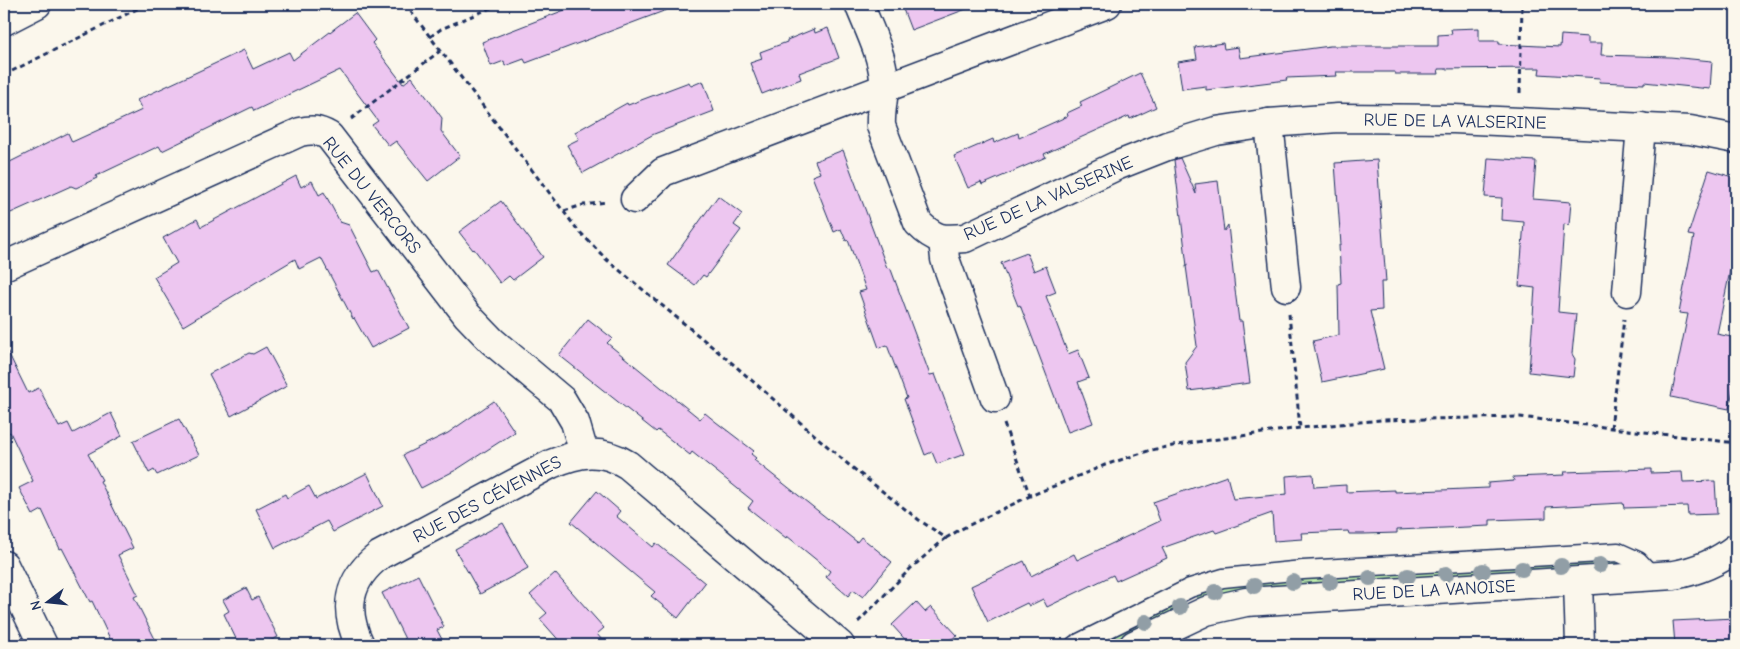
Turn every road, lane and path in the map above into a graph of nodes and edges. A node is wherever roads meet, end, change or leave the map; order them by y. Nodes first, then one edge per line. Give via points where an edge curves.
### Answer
1 (37, 4) edge
2 (147, 4) edge
3 (500, 4) edge
4 (859, 4) edge
5 (1107, 4) edge
6 (1522, 4) edge
7 (4, 21) edge
8 (430, 37) dead end
9 (440, 51) dead end
10 (4, 75) edge
11 (884, 87) junction
12 (1520, 122) junction
13 (1269, 123) junction
14 (1641, 127) junction
15 (328, 136) junction
16 (1736, 139) edge
17 (635, 199) joint
18 (564, 211) dead end
19 (943, 240) junction
20 (4, 266) edge
21 (1286, 287) joint
22 (1627, 292) joint
23 (995, 398) joint
24 (1300, 428) dead end
25 (1611, 428) dead end
26 (584, 453) junction
27 (1030, 496) dead end
28 (946, 538) dead end
29 (1736, 548) edge
30 (4, 565) edge
31 (1652, 577) junction
32 (1578, 582) junction
33 (839, 644) edge
34 (43, 645) edge
35 (360, 645) edge
36 (1075, 645) edge
37 (1134, 645) edge
38 (1580, 645) edge

1 - 7 street
2 - 10 path
3 - 8 path
4 - 11 street, RUE DE LA VALSERINE via 877,52
5 - 11 street
6 - 12 path
9 - 15 path
11 - 17 street via 663,172
11 - 19 street, RUE DE LA VALSERINE via 881,126 918,223 929,234
12 - 13 street, RUE DE LA VALSERINE via 1338,118
12 - 14 street, RUE DE LA VALSERINE
13 - 19 street, RUE DE LA VALSERINE via 1216,130 1167,146 1116,166 965,238
13 - 21 street
14 - 16 street, RUE DE LA VALSERINE via 1690,130
14 - 22 street
15 - 20 street, RUE DU VERCORS via 311,130 300,132
15 - 26 street, RUE DU VERCORS via 467,315 492,341 562,400 575,422
17 - 18 path via 583,205
19 - 23 street, RUE DE LA VALSERINE via 945,259
21 - 24 path
22 - 25 path
23 - 27 path
26 - 33 street, RUE DES CÉVENNES via 604,454 628,465
26 - 35 street, RUE DES CÉVENNES via 552,464 370,562 355,584 350,602 350,618
28 - 33 path via 912,568
29 - 31 street, RUE DE LA VANOISE via 1690,572
30 - 34 street
31 - 32 street, RUE DE LA VANOISE
31 - 36 lane via 1638,561 1618,552 1302,570 1223,578 1190,588
32 - 37 street, RUE DE LA VANOISE via 1246,602 1206,611
32 - 38 street

